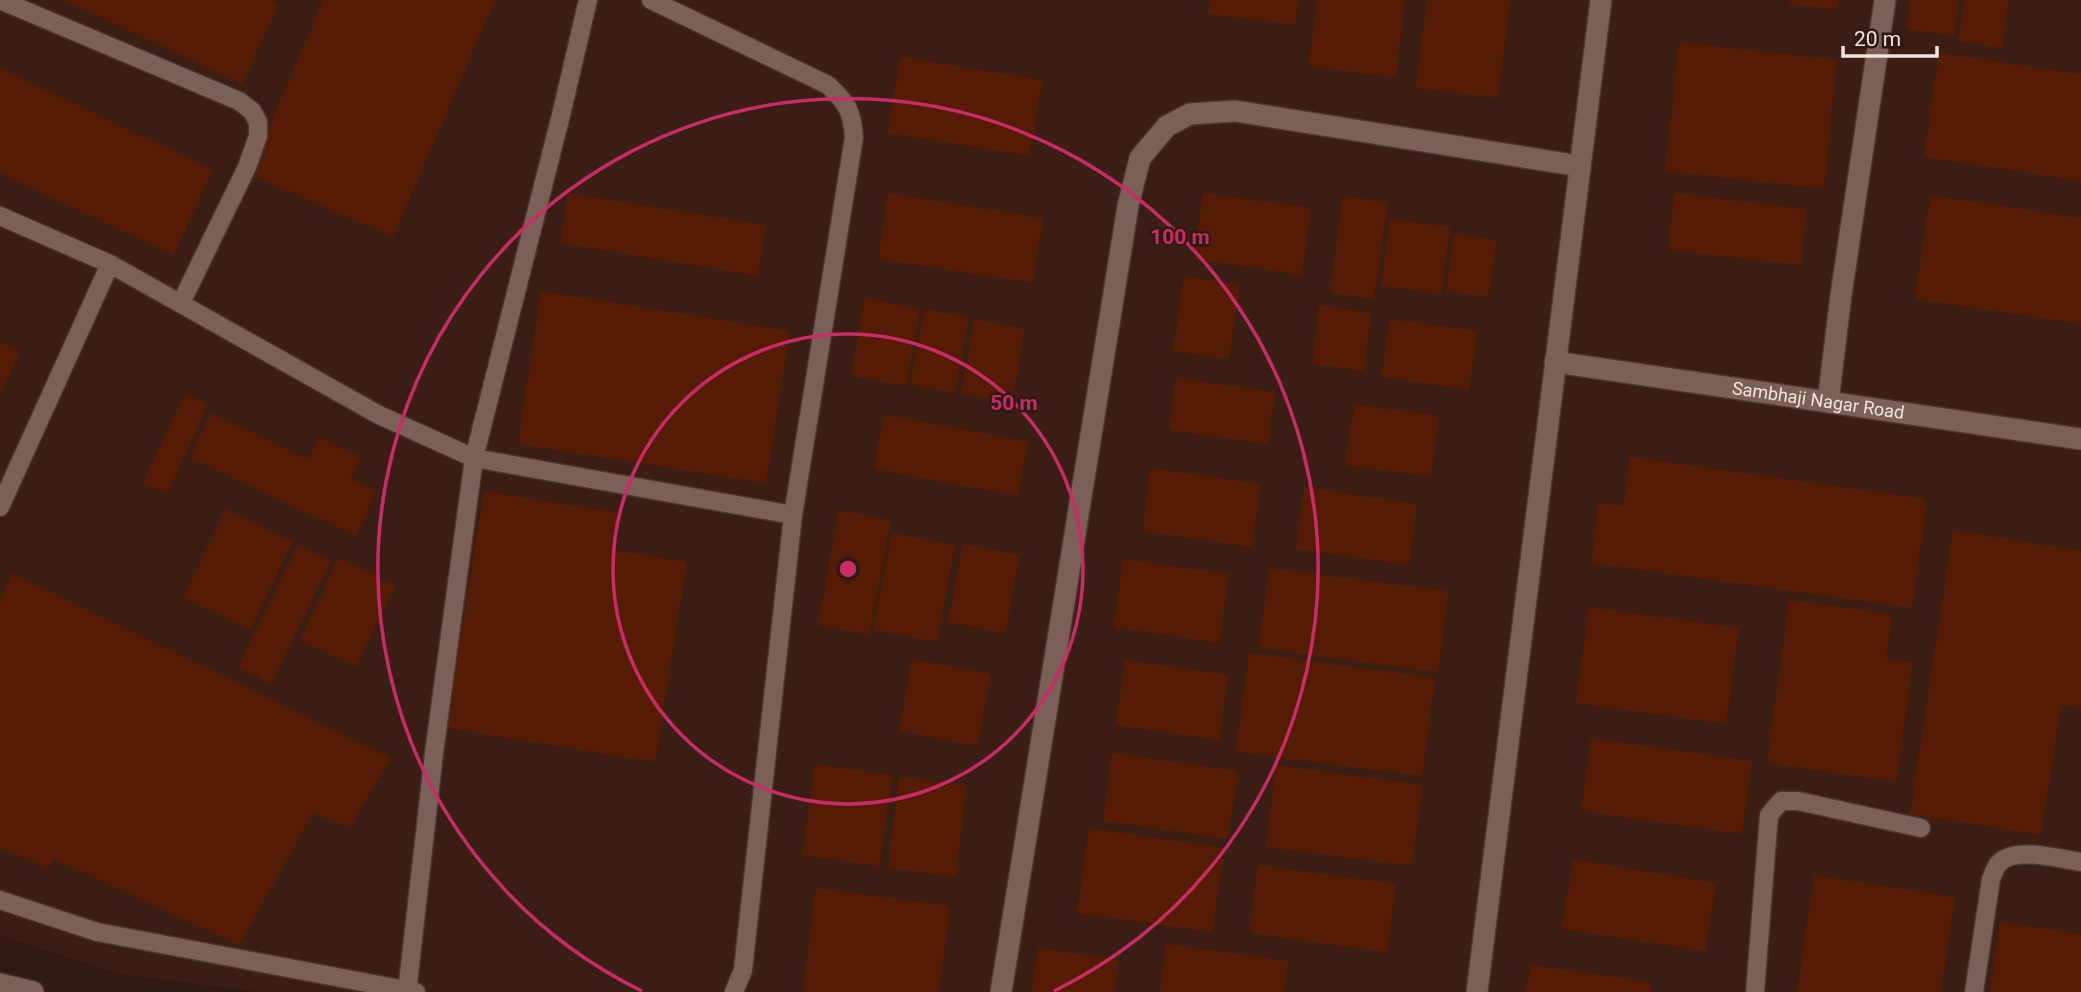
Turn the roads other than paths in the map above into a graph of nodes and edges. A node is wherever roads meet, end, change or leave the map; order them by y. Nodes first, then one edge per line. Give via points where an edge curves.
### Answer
1 (0, 0) edge
2 (588, 0) edge
3 (651, 0) edge
4 (1601, 0) edge
5 (1885, 0) edge
6 (1580, 166) junction
7 (0, 216) edge
8 (110, 264) junction
9 (181, 303) junction
10 (1555, 362) junction
11 (1829, 402) junction
12 (2081, 439) edge
13 (474, 458) junction
14 (0, 507) edge
15 (793, 515) junction
16 (1921, 828) dead end
17 (2081, 862) edge
18 (0, 900) edge
19 (6, 988) edge
20 (33, 992) edge
21 (411, 992) edge
22 (734, 992) edge
23 (1001, 992) edge
24 (1477, 992) edge
25 (1755, 992) edge
26 (1974, 992) edge

1 - 9 lane via 239,101 252,111 258,136 247,167
2 - 13 lane
3 - 15 lane via 828,85 844,100 852,117 854,137
4 - 6 street
5 - 11 street
6 - 10 street
6 - 23 street via 1235,111 1190,114 1167,126 1140,158 1128,206
7 - 8 lane
8 - 9 lane
8 - 14 lane
9 - 13 lane via 379,415
10 - 11 street, Sambhaji Nagar Road
10 - 24 street
11 - 12 street, Sambhaji Nagar Road
13 - 15 lane
13 - 21 lane via 434,753
15 - 22 lane via 743,970
16 - 25 lane via 1781,801 1769,815
17 - 26 lane via 2026,854 1999,863 1991,879
18 - 21 lane via 97,932
19 - 20 street

